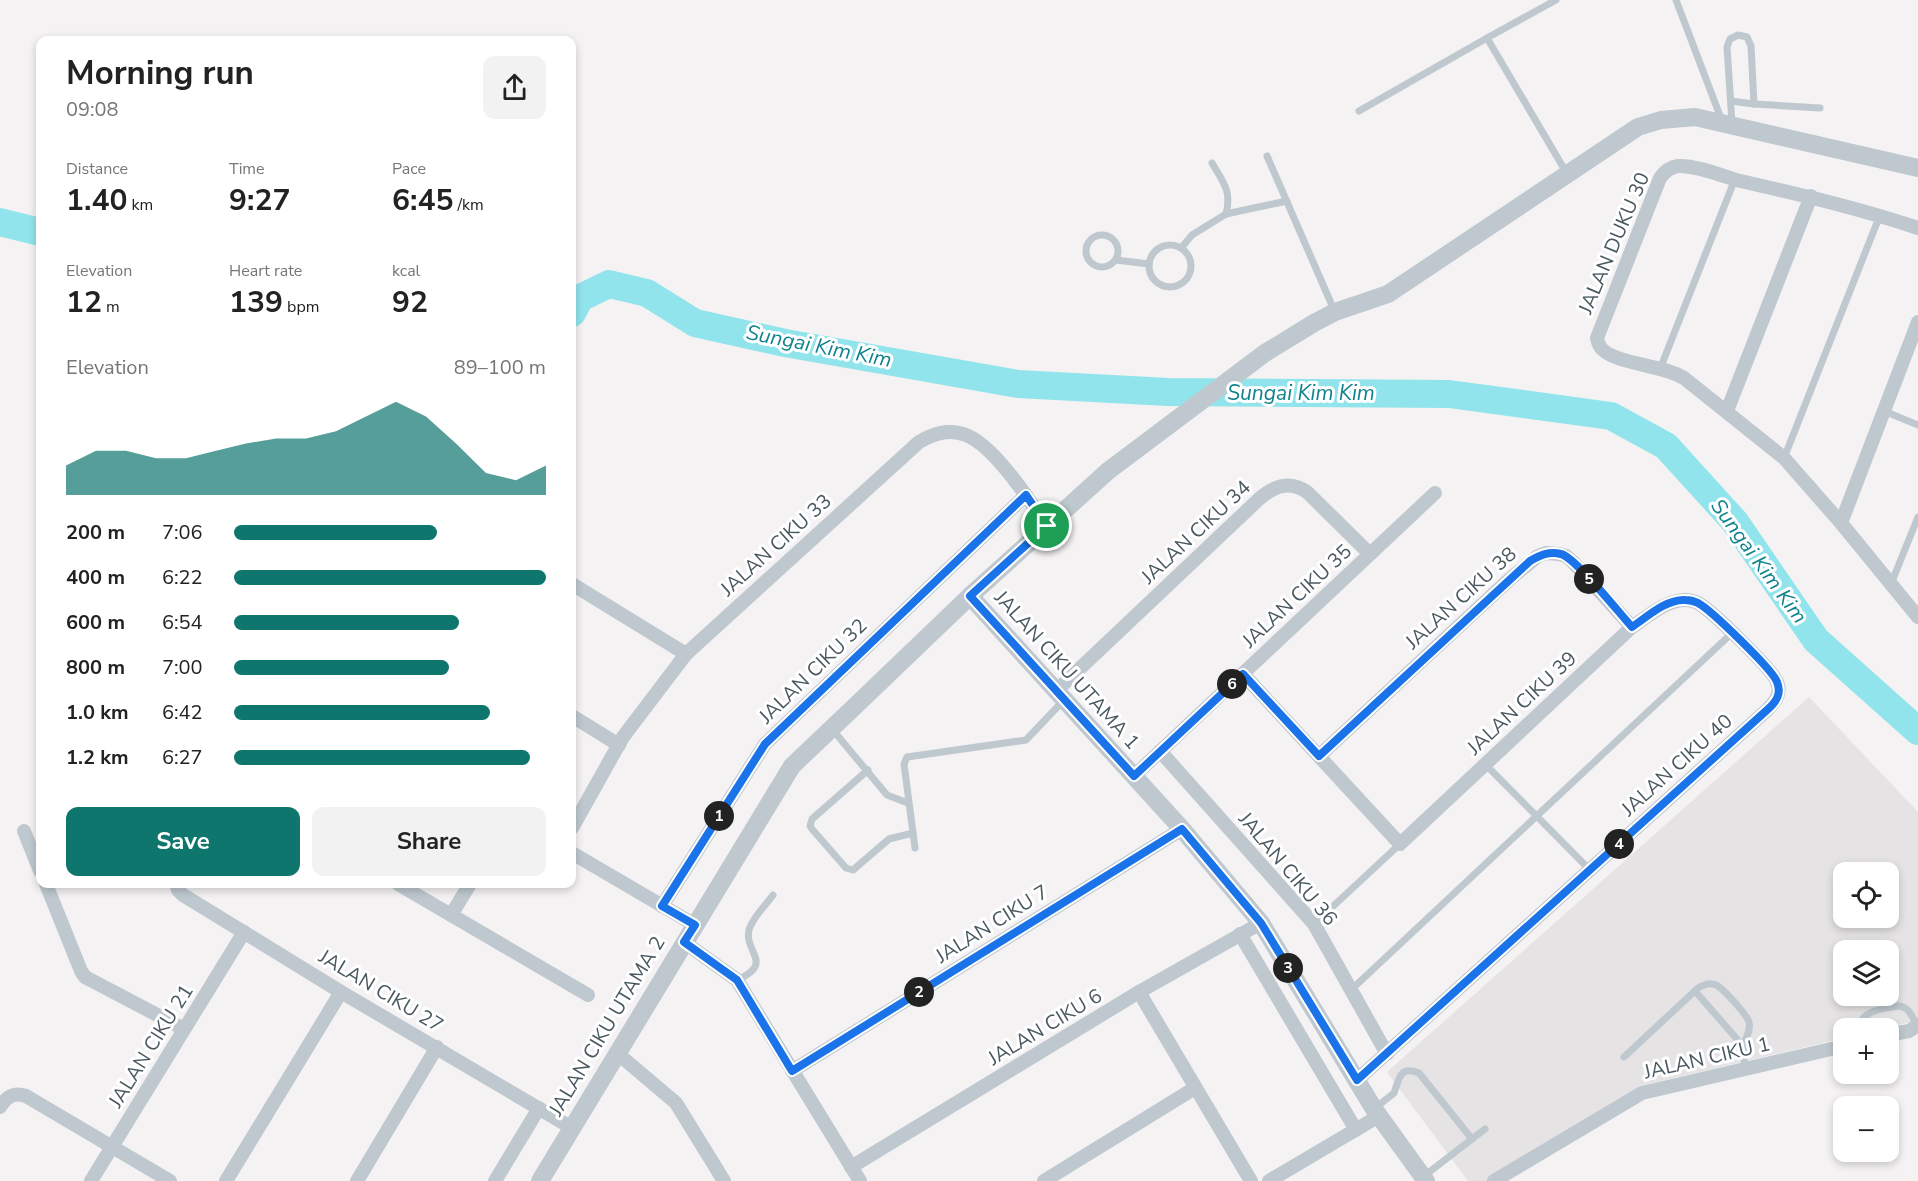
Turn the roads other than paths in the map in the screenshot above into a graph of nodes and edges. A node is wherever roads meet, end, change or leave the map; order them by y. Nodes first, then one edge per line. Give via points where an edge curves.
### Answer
1 (1556, 0) edge
2 (1676, 0) edge
3 (1487, 38) junction
4 (1731, 101) junction
5 (1754, 104) junction
6 (1820, 108) dead end
7 (1359, 111) dead end
8 (1728, 125) junction
9 (1267, 156) dead end
10 (1212, 163) dead end
11 (1918, 168) edge
12 (1567, 174) junction
13 (1735, 179) junction
14 (1811, 196) junction
15 (1287, 201) junction
16 (1226, 214) junction
17 (1880, 215) junction
18 (1918, 228) edge
19 (1182, 247) junction
20 (1116, 260) junction
21 (1149, 264) junction
22 (1335, 312) junction
23 (1918, 322) edge
24 (1660, 369) junction
25 (1726, 411) junction
26 (1884, 411) junction
27 (1918, 425) edge
28 (1784, 458) junction
29 (1435, 493) dead end
30 (1026, 495) junction
31 (1918, 516) edge
32 (1841, 523) junction
33 (1047, 526) junction
34 (1370, 554) junction
35 (1891, 584) junction
36 (576, 586) edge
37 (970, 596) junction
38 (1678, 600) joint
39 (1918, 617) edge
40 (1632, 627) junction
41 (1732, 633) junction
42 (686, 654) junction
43 (1243, 674) junction
44 (1060, 695) junction
45 (576, 719) edge
46 (832, 728) junction
47 (619, 746) junction
48 (1160, 751) junction
49 (1319, 756) junction
50 (1485, 764) junction
51 (868, 770) junction
52 (1134, 776) junction
53 (908, 802) junction
54 (1537, 817) junction
55 (576, 821) edge
56 (1182, 829) junction
57 (24, 831) dead end
58 (913, 833) junction
59 (1400, 844) junction
60 (915, 848) dead end
61 (576, 855) edge
62 (36, 861) edge
63 (1590, 870) junction
64 (48, 888) edge
65 (177, 888) edge
66 (405, 888) edge
67 (468, 888) edge
68 (773, 895) dead end
69 (662, 906) junction
70 (451, 915) junction
71 (1261, 923) junction
72 (1314, 924) junction
73 (695, 925) junction
74 (244, 932) junction
75 (1240, 934) junction
76 (684, 942) junction
77 (737, 980) junction
78 (1352, 989) junction
79 (1695, 991) junction
80 (341, 992) junction
81 (1139, 992) junction
82 (588, 996) dead end
83 (1863, 1018) edge
84 (1918, 1026) edge
85 (184, 1029) junction
86 (1899, 1032) edge
87 (1743, 1046) junction
88 (437, 1047) junction
89 (1833, 1048) edge
90 (617, 1053) junction
91 (1387, 1054) junction
92 (1624, 1057) dead end
93 (1745, 1068) junction
94 (792, 1071) junction
95 (1357, 1080) junction
96 (1196, 1088) junction
97 (0, 1107) edge
98 (539, 1108) junction
99 (1377, 1112) junction
100 (572, 1128) junction
101 (1485, 1129) dead end
102 (1356, 1130) junction
103 (1472, 1139) junction
104 (112, 1147) junction
105 (851, 1167) junction
106 (1425, 1179) edge
107 (91, 1181) edge
108 (170, 1181) edge
109 (226, 1181) edge
110 (357, 1181) edge
111 (495, 1181) edge
112 (540, 1181) edge
113 (724, 1181) edge
114 (860, 1181) edge
115 (1044, 1181) edge
116 (1251, 1181) edge
117 (1269, 1181) edge
118 (1494, 1181) edge

1 - 3 lane
2 - 8 lane
3 - 7 lane
3 - 12 lane
4 - 5 lane
4 - 5 lane via 1727,47 1738,34 1747,38 1751,46
4 - 8 lane
5 - 6 lane
8 - 11 street, JALAN CIKU UTAMA 2
8 - 12 street, JALAN CIKU UTAMA 2 via 1695,117 1638,127
9 - 15 lane
10 - 16 lane via 1228,190
12 - 22 street, JALAN CIKU UTAMA 2 via 1388,294
13 - 14 street
13 - 24 lane
13 - 24 street, JALAN DUKU 30 via 1682,166 1668,169 1660,178 1598,331 1602,350
14 - 17 street
14 - 25 street
15 - 16 lane
15 - 22 lane
16 - 19 lane via 1192,235
17 - 18 street
17 - 28 lane
19 - 21 lane via 1160,246
19 - 21 lane via 1190,255 1192,267 1189,277 1180,285 1158,284
20 - 20 lane via 1119,251 1112,237 1103,234 1088,242 1087,258 1093,265 1101,268
20 - 21 lane
22 - 33 street, JALAN CIKU UTAMA 2 via 1264,353 1108,471
23 - 26 street
24 - 25 street via 1684,378
25 - 28 street
26 - 27 lane
26 - 32 street
28 - 32 street
29 - 34 street, JALAN CIKU 35
30 - 33 street, JALAN CIKU 33
30 - 42 street, JALAN CIKU 33 via 976,439 952,431 927,437
30 - 69 street, JALAN CIKU 32 via 765,744
31 - 35 lane
32 - 35 street
33 - 37 street, JALAN CIKU UTAMA 2
34 - 43 street, JALAN CIKU 35
34 - 44 street, JALAN CIKU 34 via 1307,492 1289,485 1275,487
35 - 39 street
36 - 42 street
37 - 44 street, JALAN CIKU UTAMA 1
37 - 46 street, JALAN CIKU UTAMA 2
38 - 40 street, JALAN CIKU 39
38 - 41 street, JALAN CIKU 40 via 1697,602
40 - 49 street, JALAN CIKU 38 via 1574,562 1559,554 1538,556
40 - 50 street, JALAN CIKU 39
41 - 54 lane
41 - 63 street, JALAN CIKU 40 via 1778,682 1776,701
42 - 47 street, JALAN CIKU 33
43 - 48 street, JALAN CIKU 35
43 - 49 street
44 - 52 street, JALAN CIKU UTAMA 1
44 - 53 lane via 1026,740 907,757 904,764
45 - 47 street
46 - 51 lane
46 - 73 street, JALAN CIKU UTAMA 2 via 792,766
47 - 55 street, JALAN CIKU 33
48 - 52 street, JALAN CIKU 35
48 - 72 street, JALAN CIKU 36
49 - 59 street
50 - 54 lane
50 - 59 street, JALAN CIKU 39
51 - 53 lane via 887,795
51 - 58 lane via 812,819 812,829 849,870 889,839
52 - 56 street, JALAN CIKU UTAMA 1
53 - 58 lane
54 - 63 lane
54 - 78 lane
56 - 71 street, JALAN CIKU UTAMA 1
56 - 94 street, JALAN CIKU 7
57 - 62 street
58 - 60 lane
59 - 72 lane
61 - 69 street
63 - 91 street, JALAN CIKU 40
64 - 85 street via 86,977
65 - 74 street, JALAN CIKU 27
66 - 70 street
67 - 70 street
68 - 77 lane via 749,931 755,968
69 - 73 street
70 - 82 street
71 - 75 street, JALAN CIKU 6
71 - 95 street, JALAN CIKU UTAMA 1
72 - 78 street, JALAN CIKU 36
73 - 76 street, JALAN CIKU UTAMA 2
74 - 80 street, JALAN CIKU 27
74 - 85 street, JALAN CIKU 21
75 - 81 street, JALAN CIKU 6
75 - 102 street
76 - 77 street
76 - 90 street, JALAN CIKU UTAMA 2
77 - 94 street
78 - 91 street, JALAN CIKU 36
79 - 87 lane
79 - 87 lane via 1704,985 1716,985 1745,1014 1749,1027
79 - 92 lane
80 - 88 street, JALAN CIKU 27
80 - 109 street
81 - 96 street
81 - 105 street, JALAN CIKU 6
83 - 84 lane via 1898,1006 1907,1008
84 - 86 street
85 - 104 street, JALAN CIKU 21
87 - 93 lane
88 - 98 street, JALAN CIKU 27
88 - 110 street
89 - 93 street, JALAN CIKU 1
90 - 100 street, JALAN CIKU UTAMA 2
90 - 113 street via 676,1103
91 - 95 street, JALAN CIKU 40
93 - 118 street, JALAN CIKU 1 via 1642,1093
94 - 105 street
95 - 99 street, JALAN CIKU UTAMA 1
96 - 115 street
96 - 116 street
97 - 104 street via 8,1097 20,1094
98 - 100 street, JALAN CIKU 27
98 - 111 street
99 - 102 street
99 - 103 lane via 1392,1096 1401,1075 1415,1071
99 - 106 street, JALAN CIKU UTAMA 1
100 - 112 street, JALAN CIKU UTAMA 2
101 - 103 lane
102 - 117 street
103 - 106 lane
104 - 107 street, JALAN CIKU 21
104 - 108 street
105 - 114 street

